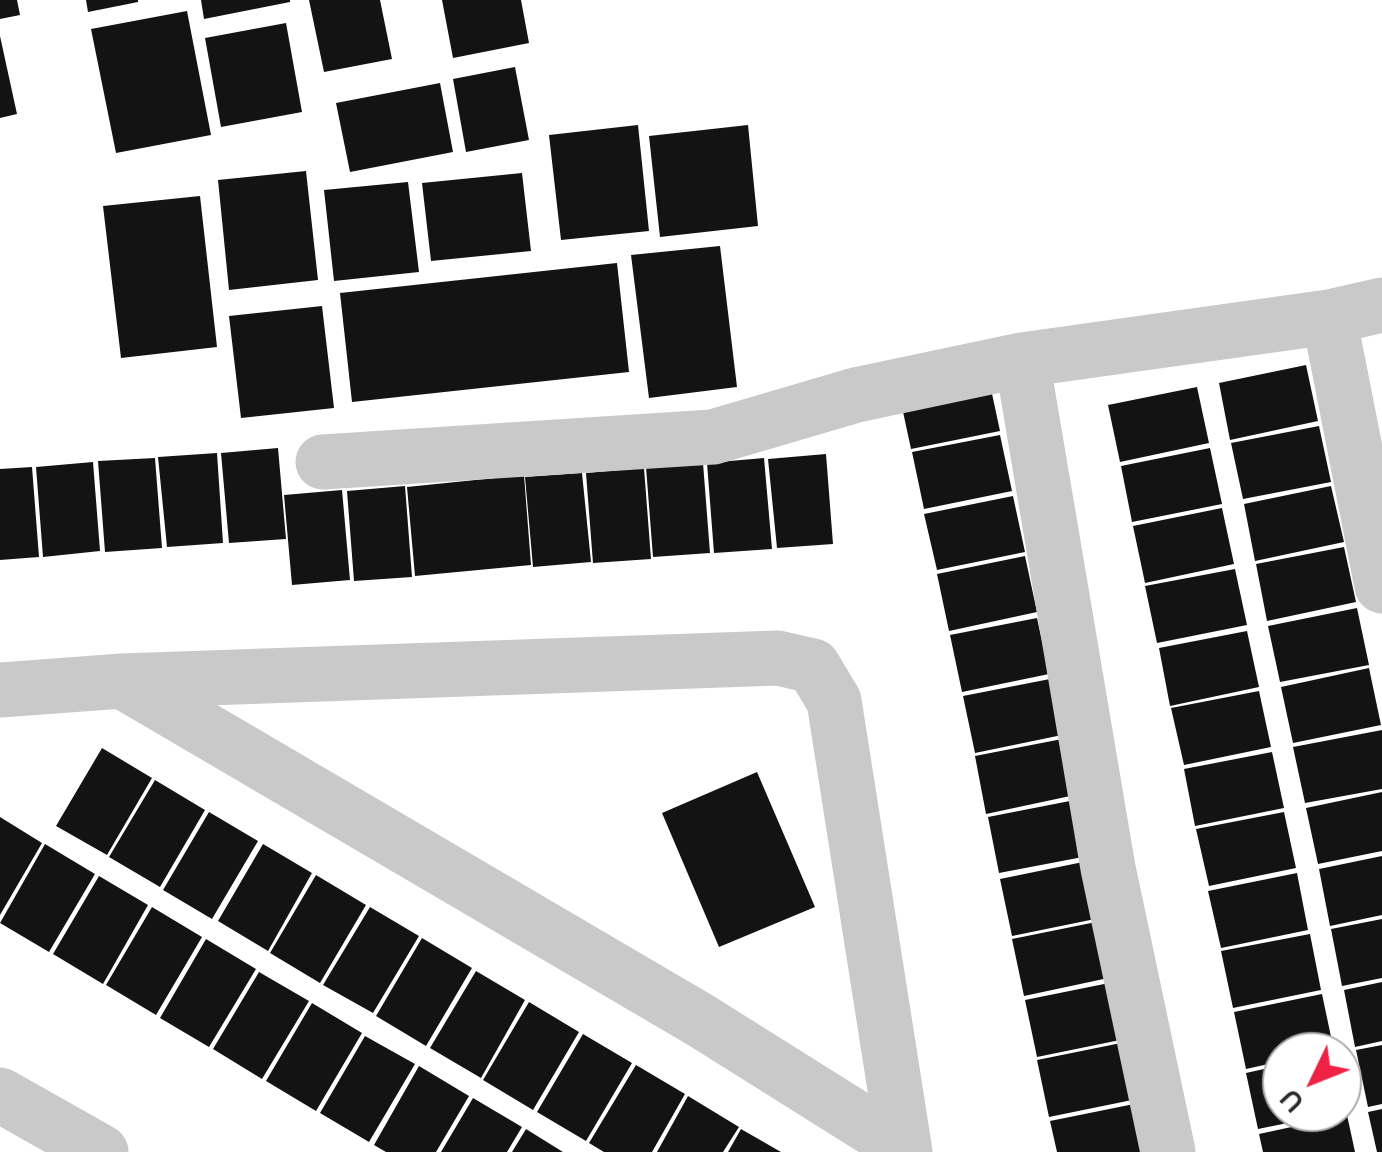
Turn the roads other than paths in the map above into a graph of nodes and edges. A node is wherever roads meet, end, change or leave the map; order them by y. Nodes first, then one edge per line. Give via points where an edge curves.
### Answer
1 (1382, 305) edge
2 (1329, 316) junction
3 (1022, 360) junction
4 (324, 462) dead end
5 (1382, 586) edge
6 (122, 681) junction
7 (0, 690) edge
8 (0, 1095) edge
9 (905, 1150) edge
10 (101, 1152) edge
11 (1168, 1152) edge

1 - 2 street
2 - 3 street
2 - 5 street
3 - 4 street via 856,396 713,437
3 - 11 street via 1108,868
6 - 7 street
6 - 9 street via 700,1020
6 - 9 street via 778,658 813,666 834,701
8 - 10 street

